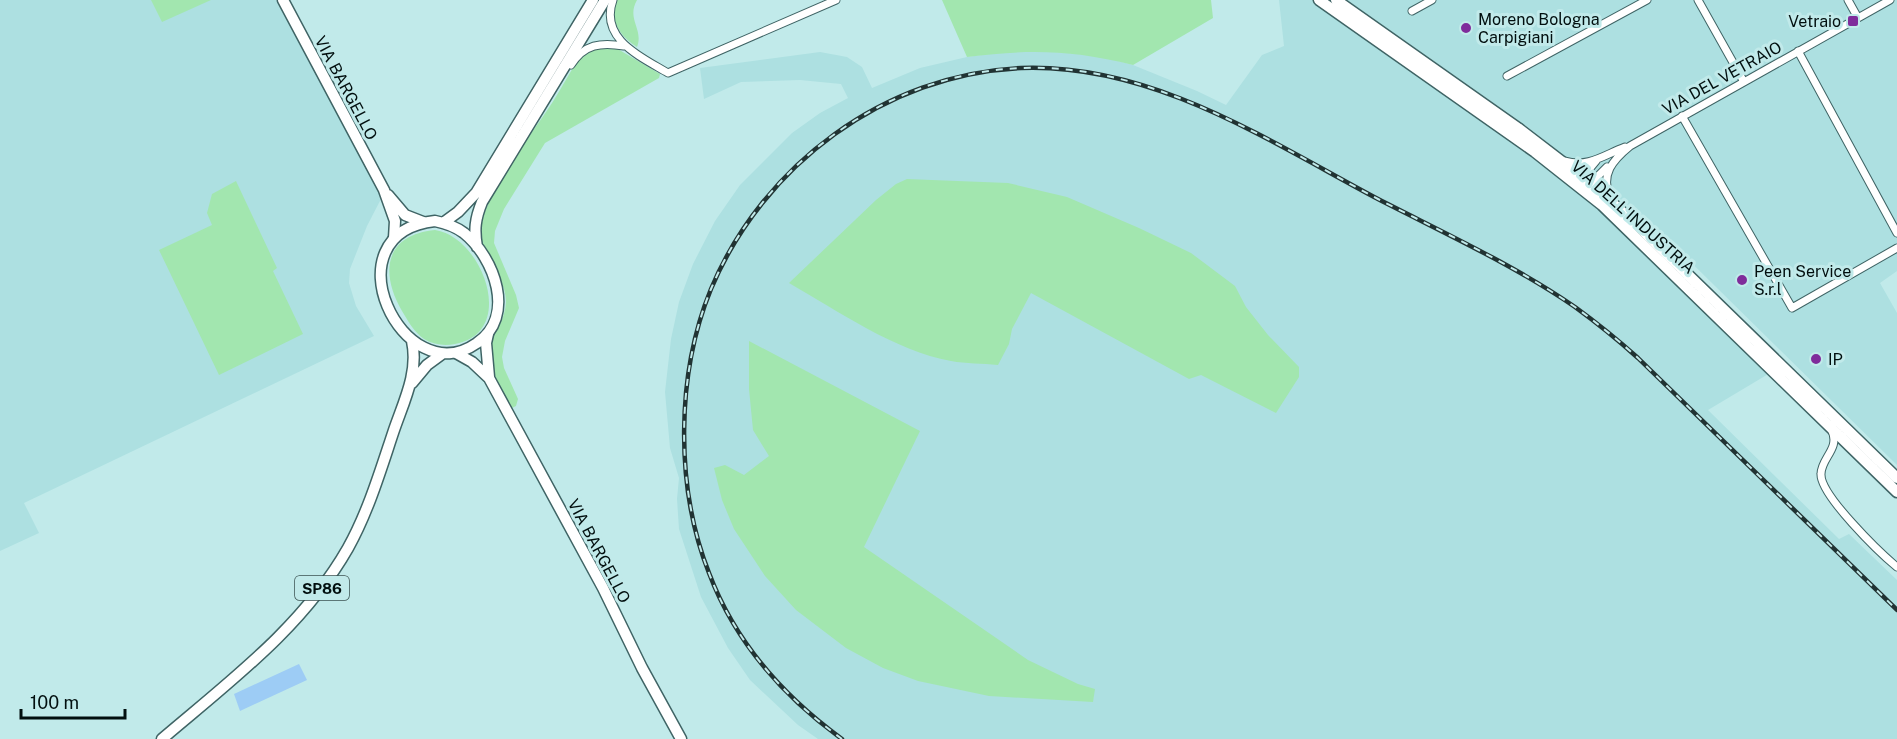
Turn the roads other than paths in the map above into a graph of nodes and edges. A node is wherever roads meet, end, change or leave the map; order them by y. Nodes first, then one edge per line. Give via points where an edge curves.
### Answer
1 (283, 0) edge
2 (593, 0) edge
3 (605, 0) edge
4 (613, 0) edge
5 (836, 0) edge
6 (1319, 0) edge
7 (1336, 0) edge
8 (1432, 0) edge
9 (1647, 0) edge
10 (1698, 0) edge
11 (1848, 0) edge
12 (1890, 0) edge
13 (1412, 11) dead end
14 (1858, 18) junction
15 (624, 46) junction
16 (1798, 51) junction
17 (1507, 76) dead end
18 (1744, 82) junction
19 (1682, 116) junction
20 (531, 120) junction
21 (1630, 146) junction
22 (1561, 159) junction
23 (1598, 159) junction
24 (1612, 161) junction
25 (1586, 184) junction
26 (384, 190) junction
27 (1611, 201) junction
28 (423, 222) junction
29 (443, 223) junction
30 (1897, 233) edge
31 (394, 238) junction
32 (477, 247) junction
33 (1897, 248) edge
34 (488, 334) junction
35 (412, 341) junction
36 (456, 353) junction
37 (442, 354) junction
38 (489, 378) junction
39 (410, 386) junction
40 (1828, 424) junction
41 (1897, 478) edge
42 (1897, 492) edge
43 (1897, 567) edge
44 (162, 739) edge
45 (681, 739) edge

1 - 26 main road, VIA BARGELLO
2 - 29 main road via 476,193
3 - 20 main road
4 - 15 street via 611,25
5 - 15 street via 668,73
6 - 25 main road, VIA DELL'INDUSTRIA
7 - 22 main road, VIA DELL'INDUSTRIA
8 - 13 street
9 - 17 street
10 - 18 street
11 - 14 street
12 - 14 street, VIA DEL VETRAIO
14 - 16 street, VIA DEL VETRAIO
15 - 20 street via 606,43 583,51 542,112
16 - 18 street, VIA DEL VETRAIO
16 - 30 street
18 - 19 street, VIA DEL VETRAIO
19 - 21 street, VIA DEL VETRAIO
19 - 33 street via 1791,308
20 - 32 main road via 482,202 474,231
21 - 23 street, VIA DEL VETRAIO
21 - 24 street, VIA DEL VETRAIO
22 - 23 street, VIA DEL VETRAIO via 1579,164
22 - 25 main road, VIA DELL'INDUSTRIA
23 - 25 street
24 - 25 street, VIA DEL VETRAIO
24 - 27 street via 1606,175
25 - 27 main road, VIA DELL'INDUSTRIA
25 - 40 main road, VIA DELL'INDUSTRIA
26 - 28 main road, VIA BARGELLO via 405,216
26 - 31 main road, VIA BARGELLO via 395,221
27 - 41 main road, VIA DELL'INDUSTRIA
28 - 29 main road
28 - 31 main road
29 - 32 main road via 465,234
31 - 35 main road via 382,255 380,281 390,310
32 - 34 main road via 498,290 499,309
34 - 36 main road
34 - 38 main road, VIA BARGELLO
35 - 37 main road
35 - 39 main road, SP86
36 - 37 main road
36 - 38 main road, VIA BARGELLO
37 - 39 main road, SP86
38 - 45 main road, VIA BARGELLO
39 - 44 main road, SP86 via 373,494 345,553 320,591 276,642
40 - 42 main road, VIA DELL'INDUSTRIA
40 - 43 street via 1835,440 1821,470 1822,481 1839,508

